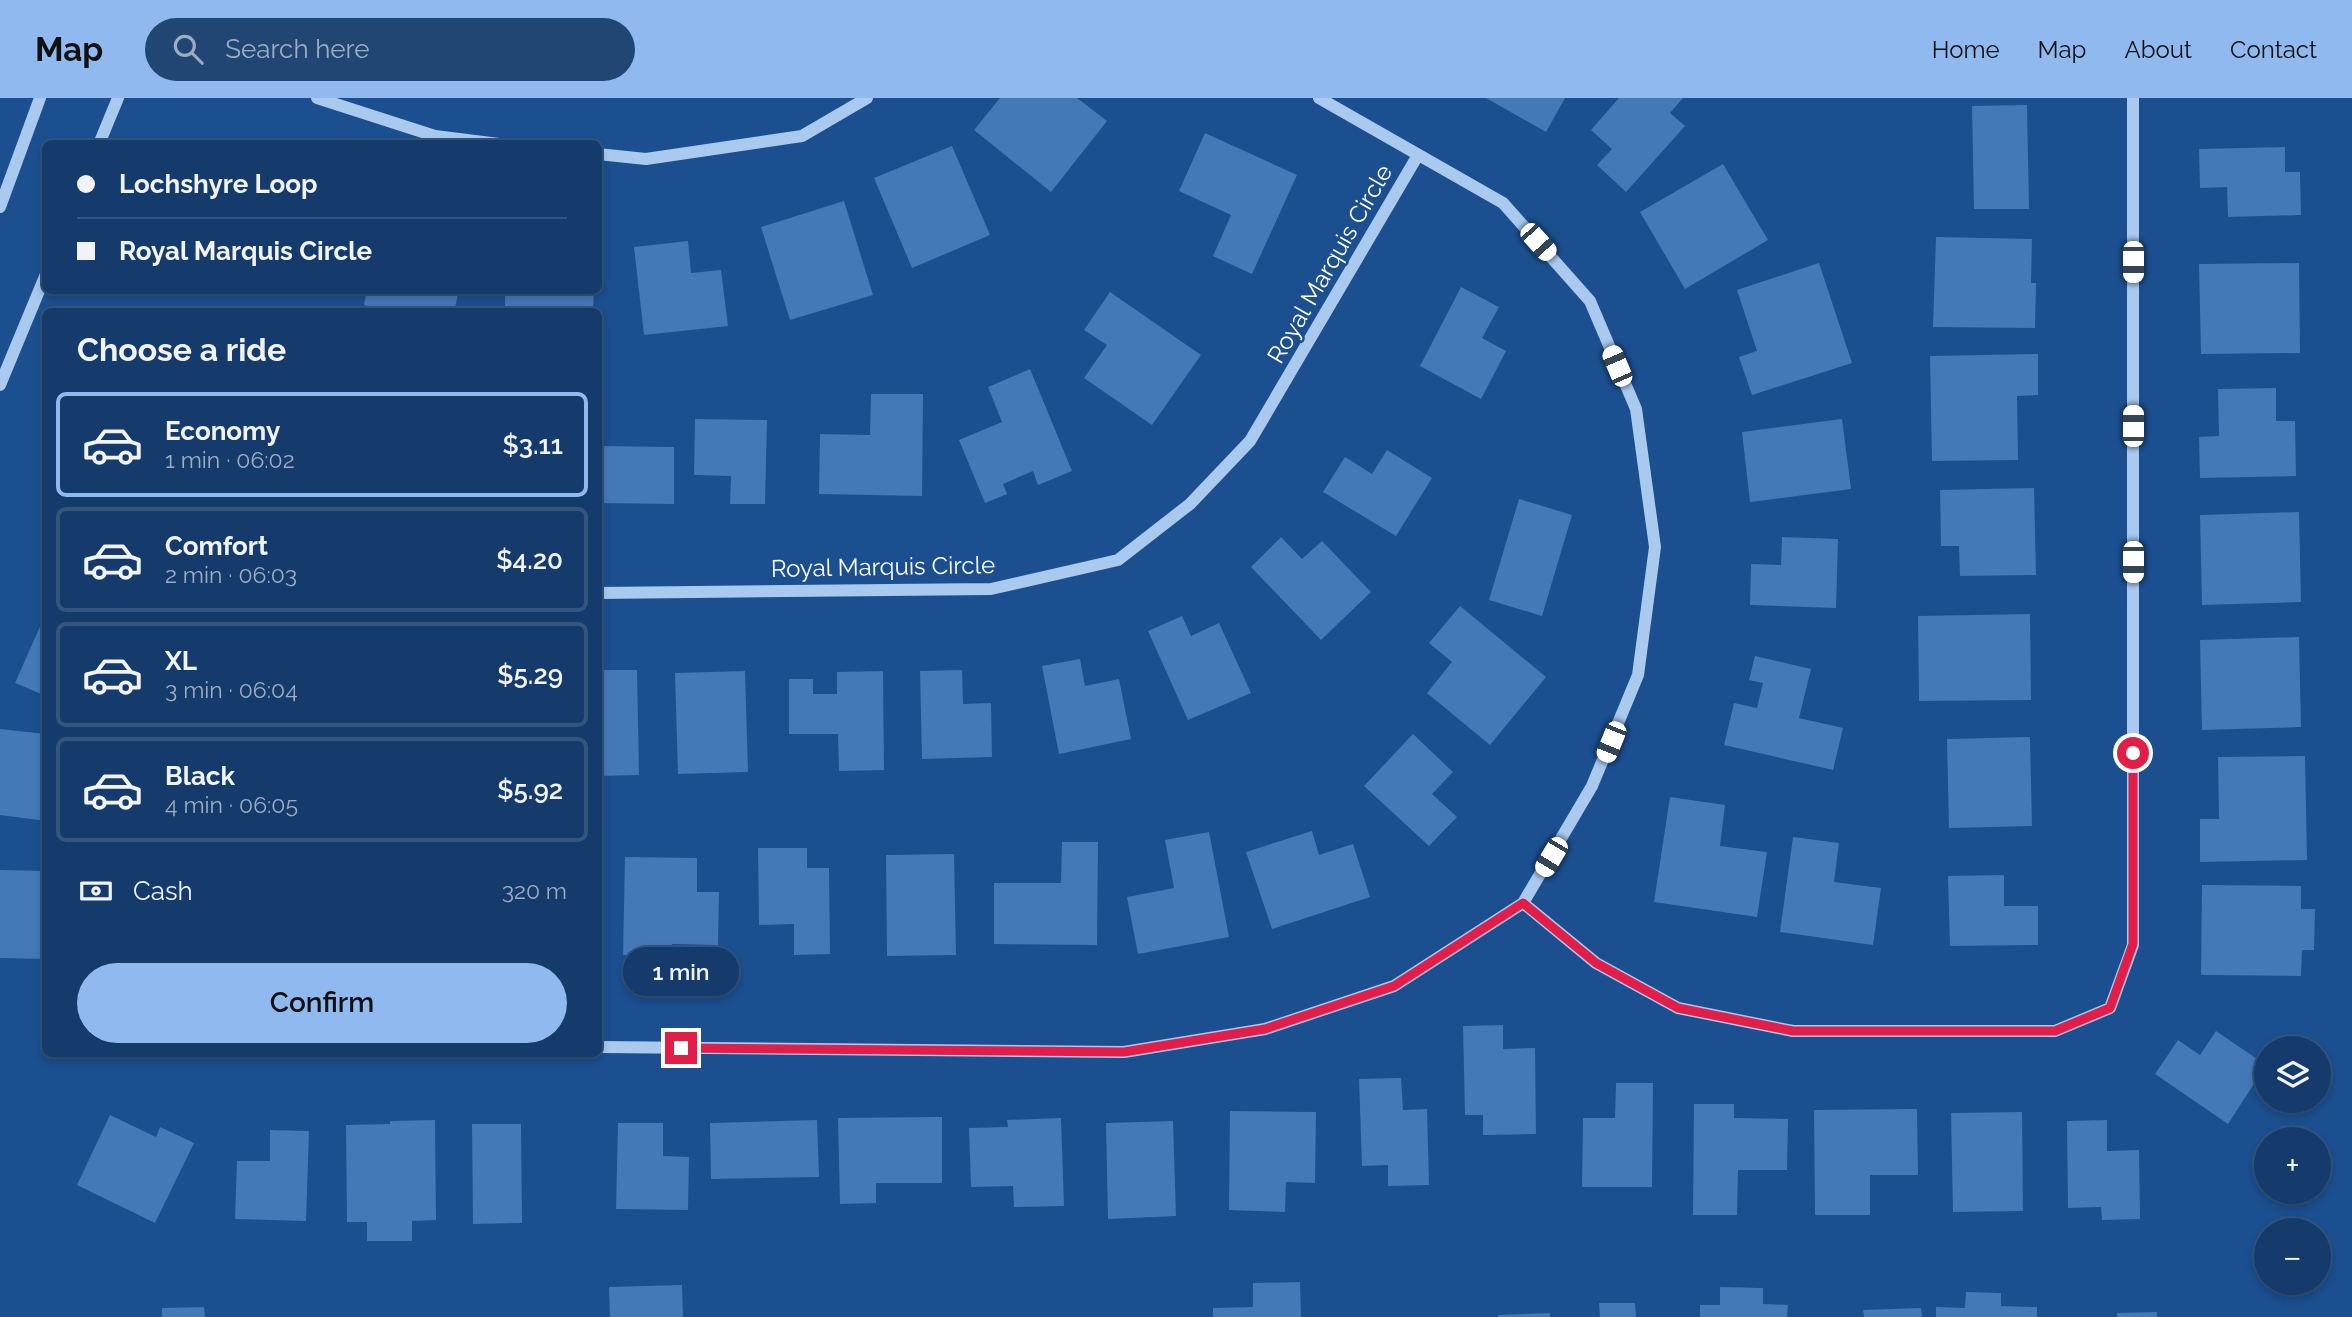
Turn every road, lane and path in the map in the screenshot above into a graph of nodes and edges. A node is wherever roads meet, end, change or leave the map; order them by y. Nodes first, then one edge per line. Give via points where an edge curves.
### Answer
1 (40, 98) edge
2 (118, 98) edge
3 (317, 98) edge
4 (867, 98) edge
5 (1319, 98) edge
6 (2133, 98) edge
7 (101, 140) edge
8 (467, 140) edge
9 (602, 154) edge
10 (1418, 155) junction
11 (0, 208) edge
12 (42, 284) edge
13 (0, 385) edge
14 (602, 593) edge
15 (1523, 903) junction
16 (602, 1047) edge

1 - 11 street
2 - 7 street
3 - 8 street via 435,136
4 - 9 street via 802,136 646,159
5 - 10 street, Royal Marquis Circle
6 - 15 street via 2133,944 2110,1008 2055,1031 1793,1031 1678,1008 1596,963
10 - 14 street, Royal Marquis Circle via 1250,440 1190,503 1118,561 991,589
10 - 15 street, Royal Marquis Circle via 1503,203 1590,301 1636,409 1656,547 1638,675 1592,786
12 - 13 street
15 - 16 street, Royal Marquis Circle via 1394,986 1265,1029 1124,1052

